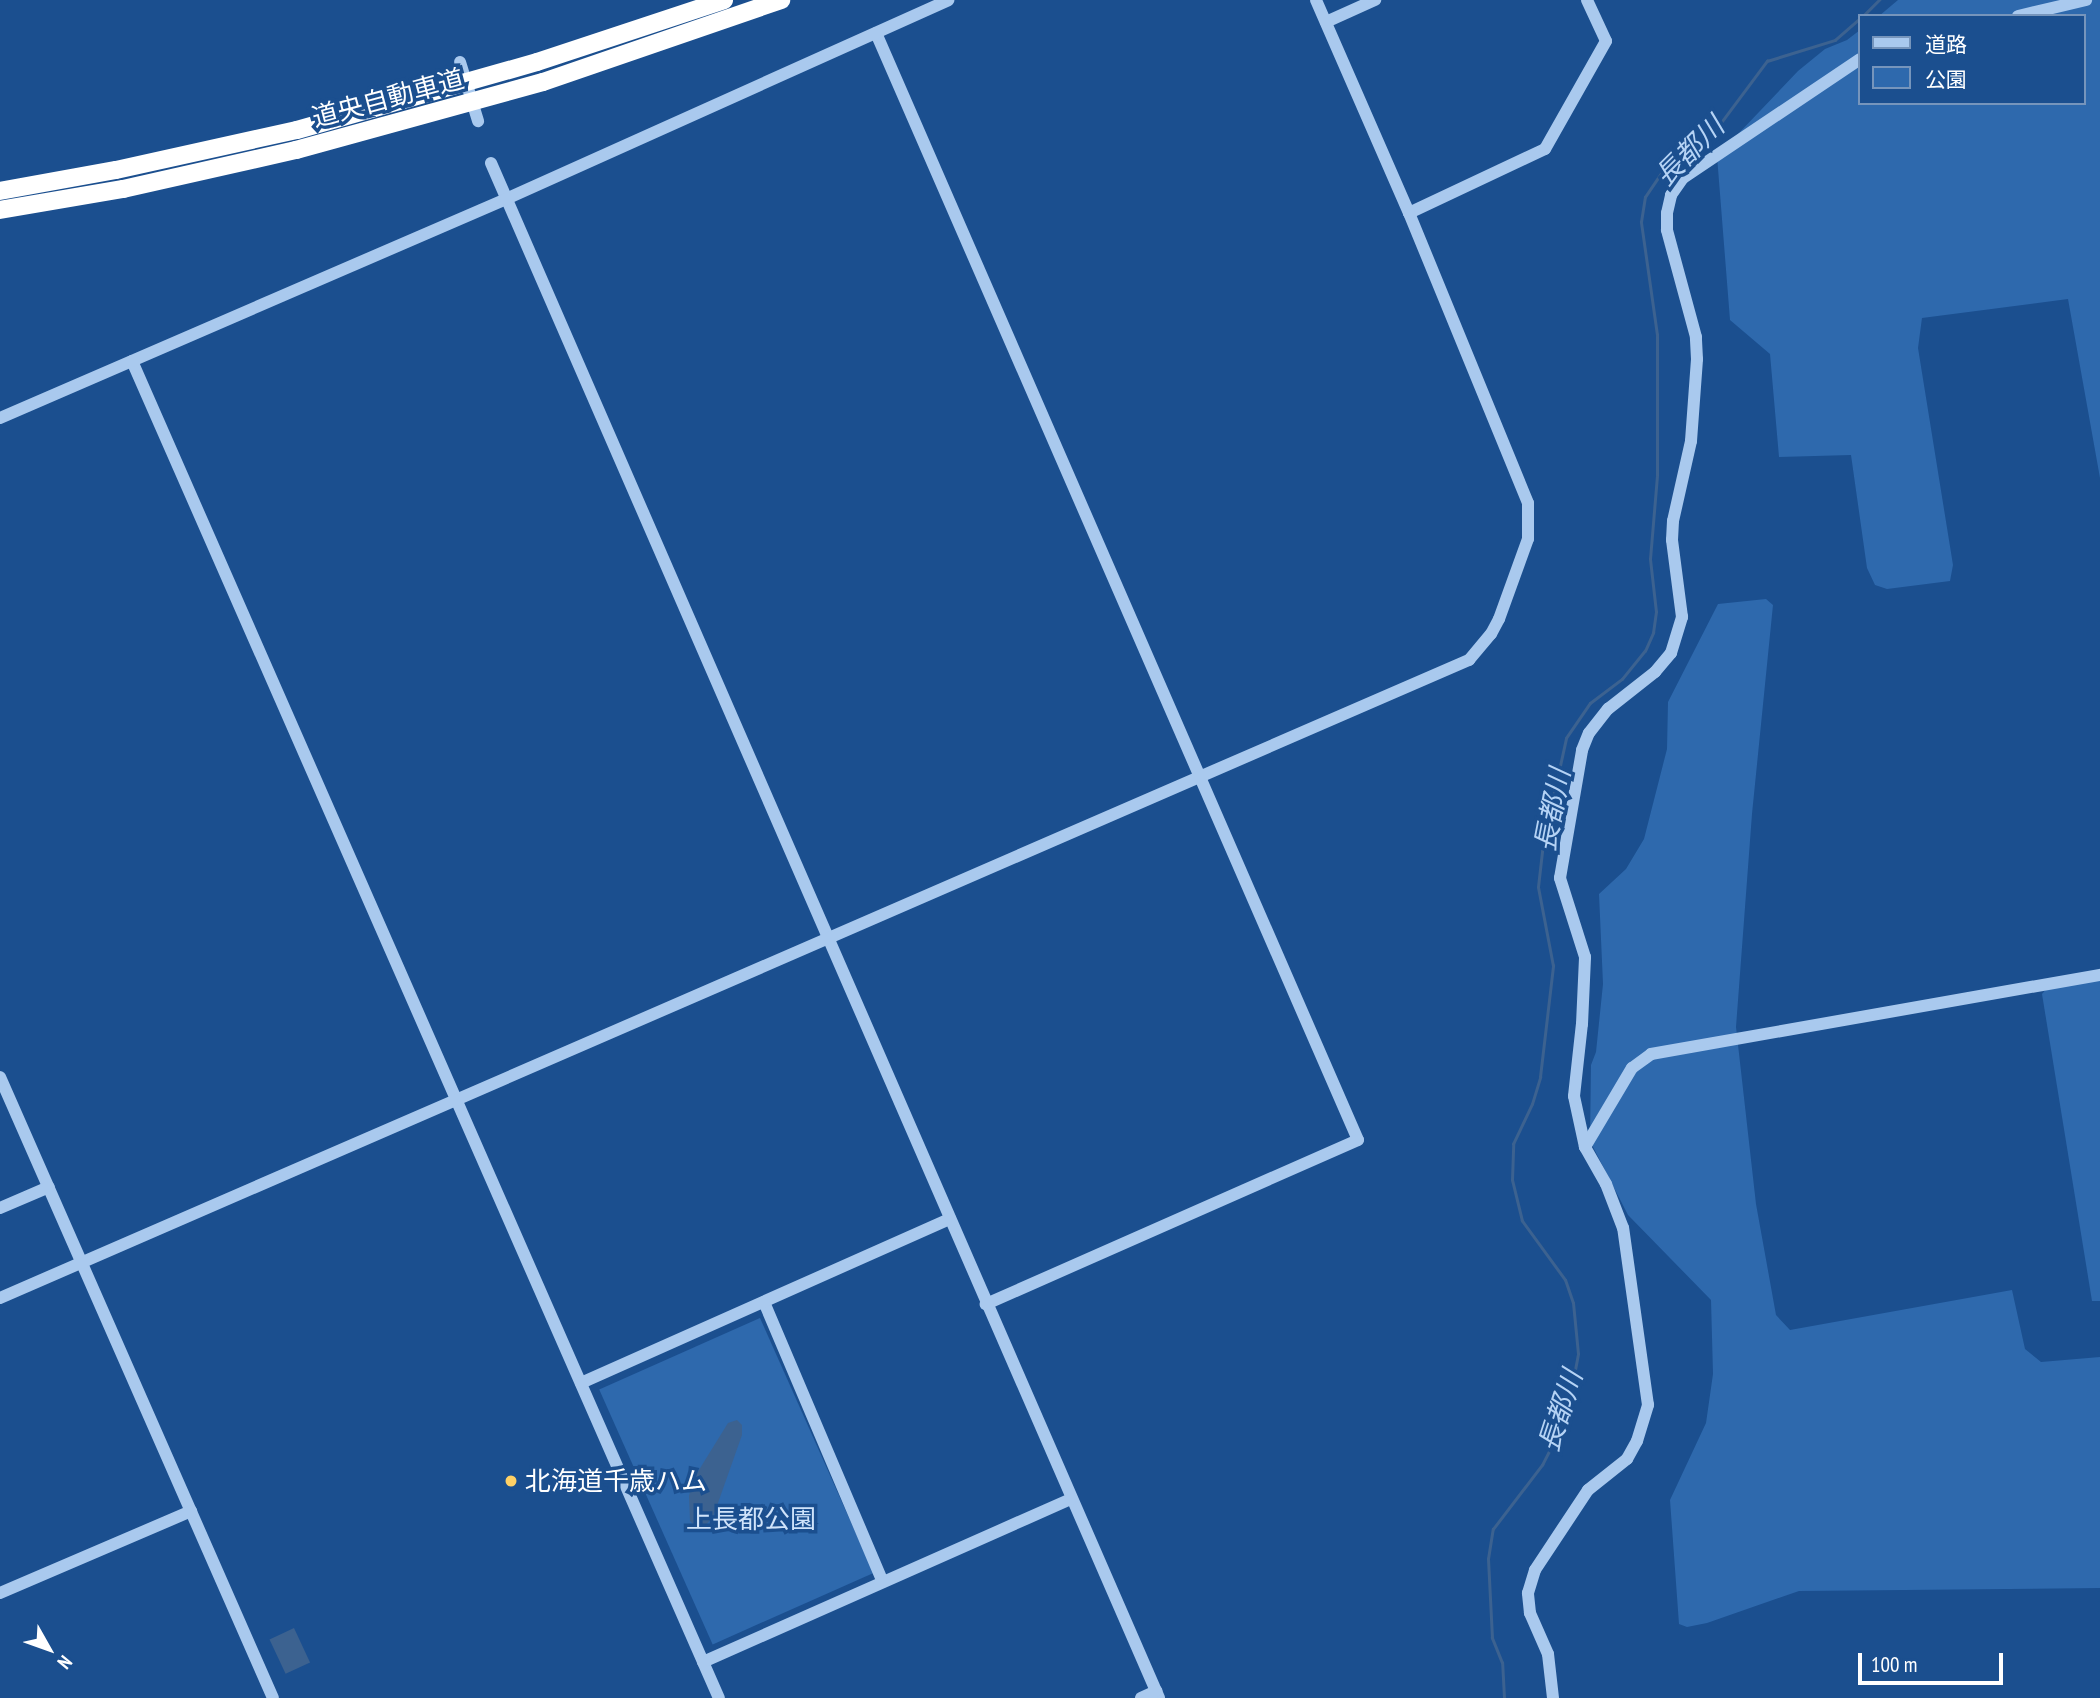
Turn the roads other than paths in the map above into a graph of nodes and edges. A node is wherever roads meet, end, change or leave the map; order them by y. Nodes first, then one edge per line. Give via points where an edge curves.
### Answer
1 (724, 0) edge
2 (781, 0) edge
3 (948, 0) edge
4 (1316, 0) edge
5 (1375, 0) edge
6 (1587, 0) edge
7 (2086, 0) edge
8 (2026, 14) edge
9 (1326, 22) junction
10 (876, 33) junction
11 (1858, 60) edge
12 (460, 62) dead end
13 (478, 121) dead end
14 (491, 163) dead end
15 (0, 191) edge
16 (506, 199) junction
17 (0, 210) edge
18 (1409, 213) junction
19 (132, 361) junction
20 (0, 418) edge
21 (1200, 778) junction
22 (831, 940) junction
23 (2100, 975) edge
24 (0, 1077) edge
25 (454, 1099) junction
26 (1585, 1147) junction
27 (49, 1186) junction
28 (0, 1208) edge
29 (950, 1219) junction
30 (83, 1262) junction
31 (0, 1298) edge
32 (764, 1302) junction
33 (986, 1304) junction
34 (581, 1383) junction
35 (1070, 1499) junction
36 (191, 1511) junction
37 (883, 1582) junction
38 (0, 1593) edge
39 (703, 1662) junction
40 (1157, 1695) edge
41 (273, 1698) edge
42 (719, 1698) edge
43 (1141, 1698) edge
44 (1553, 1698) edge

1 - 15 highway, 道央自動車道 via 537,62 297,130
2 - 17 highway, 道央自動車道 via 543,82 375,129 123,189
3 - 10 street
4 - 9 street
5 - 9 street
6 - 18 street via 1606,41 1545,149
7 - 8 street
9 - 18 street
10 - 16 street
10 - 21 street
11 - 26 street via 1683,178 1671,195 1667,230 1696,337 1697,359 1691,441 1673,521 1682,617 1671,653 1655,672 1608,709 1590,733 1582,750 1562,859 1563,891 1585,957 1574,1096
12 - 13 street
14 - 16 street
16 - 19 street
16 - 22 street
18 - 21 street via 1528,503 1528,540 1491,634 1469,660
19 - 20 street
19 - 25 street
21 - 22 street
21 - 33 street via 1358,1140
22 - 25 street
22 - 29 street
23 - 26 street via 1651,1054 1632,1068
24 - 27 street
25 - 30 street
25 - 34 street
26 - 44 street via 1623,1228 1648,1405 1627,1460 1588,1490 1535,1570 1528,1593 1530,1613 1548,1654
27 - 28 street
27 - 30 street
29 - 32 street
29 - 33 street
30 - 31 street
30 - 36 street
32 - 34 street
32 - 37 street
33 - 35 street
34 - 39 street
35 - 37 street
35 - 40 street
36 - 38 street
36 - 41 street
37 - 39 street
39 - 42 street
40 - 43 street

